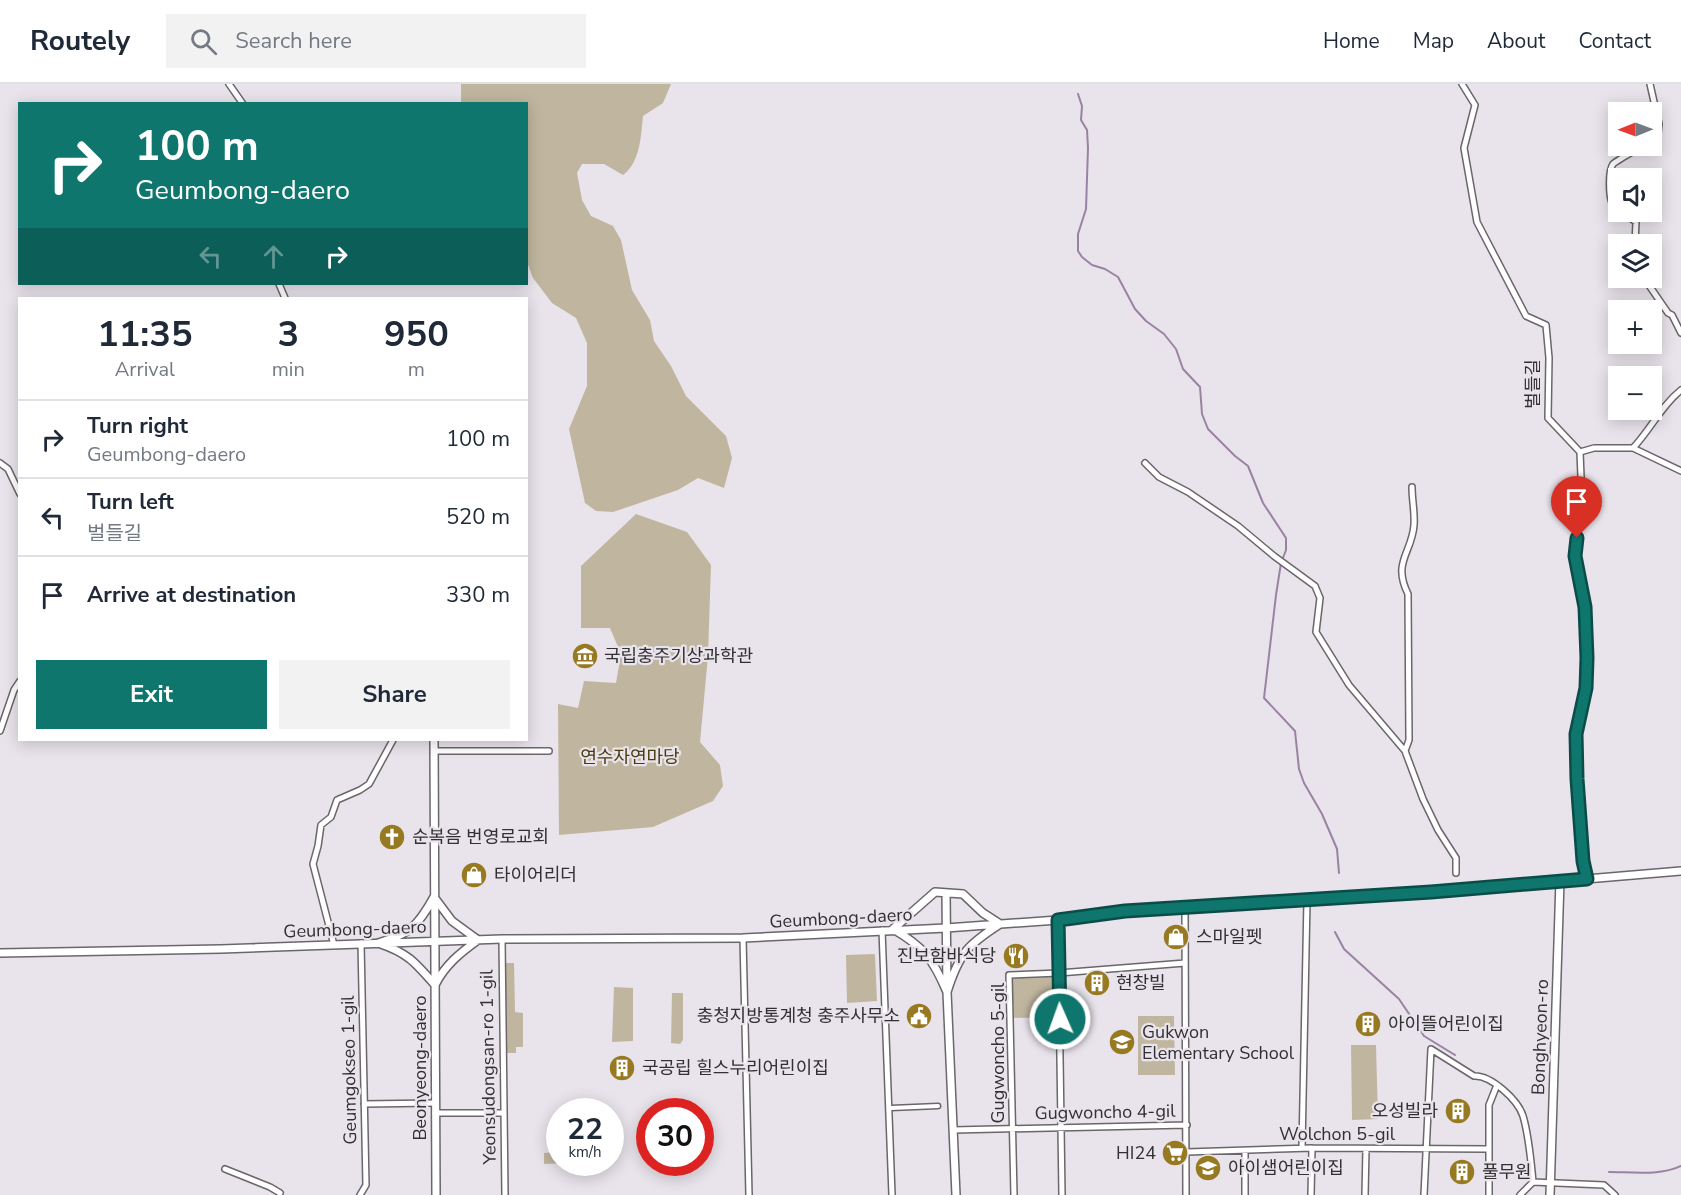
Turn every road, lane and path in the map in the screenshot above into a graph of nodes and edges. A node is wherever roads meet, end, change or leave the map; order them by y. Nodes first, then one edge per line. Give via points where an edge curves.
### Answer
1 (230, 84) edge
2 (1462, 84) edge
3 (1650, 84) edge
4 (242, 102) edge
5 (1654, 102) edge
6 (1626, 156) edge
7 (1612, 168) edge
8 (1651, 288) edge
9 (1681, 333) edge
10 (1681, 390) edge
11 (1633, 448) junction
12 (1580, 452) junction
13 (1145, 463) dead end
14 (0, 464) edge
15 (1681, 471) edge
16 (1412, 487) dead end
17 (18, 490) edge
18 (18, 684) edge
19 (0, 731) edge
20 (392, 741) edge
21 (434, 741) edge
22 (434, 751) junction
23 (1405, 751) junction
24 (549, 752) dead end
25 (1681, 871) edge
26 (1456, 873) dead end
27 (1587, 879) junction
28 (1560, 880) junction
29 (946, 893) junction
30 (434, 897) junction
31 (1306, 900) junction
32 (1185, 907) junction
33 (1058, 920) junction
34 (1000, 924) junction
35 (946, 928) junction
36 (893, 929) junction
37 (882, 930) junction
38 (743, 938) junction
39 (502, 939) junction
40 (478, 940) junction
41 (434, 941) junction
42 (361, 943) junction
43 (378, 943) junction
44 (334, 945) junction
45 (0, 953) edge
46 (1185, 963) junction
47 (1059, 973) junction
48 (435, 985) junction
49 (947, 992) junction
50 (1497, 1085) junction
51 (435, 1103) junction
52 (364, 1104) junction
53 (938, 1106) dead end
54 (891, 1108) dead end
55 (435, 1113) junction
56 (504, 1113) junction
57 (1187, 1125) junction
58 (1062, 1128) junction
59 (1013, 1129) junction
60 (953, 1130) junction
61 (1302, 1148) junction
62 (1311, 1148) junction
63 (1366, 1149) junction
64 (1426, 1149) junction
65 (1488, 1149) junction
66 (1245, 1151) junction
67 (1187, 1152) junction
68 (225, 1169) dead end
69 (1533, 1182) junction
70 (1550, 1184) junction
71 (280, 1193) dead end
72 (360, 1195) edge
73 (436, 1195) edge
74 (505, 1195) edge
75 (749, 1195) edge
76 (892, 1195) edge
77 (956, 1195) edge
78 (1014, 1195) edge
79 (1062, 1195) edge
80 (1186, 1195) edge
81 (1245, 1195) edge
82 (1311, 1195) edge
83 (1365, 1195) edge
84 (1424, 1195) edge
85 (1488, 1195) edge
86 (1520, 1195) edge
87 (1550, 1195) edge
88 (1615, 1195) edge

1 - 4 street
2 - 12 street, 벌들길 via 1474,105 1464,148 1477,222 1526,316 1546,325 1548,418
3 - 5 street
6 - 7 street
8 - 9 street
10 - 11 street via 1668,401
11 - 12 street
11 - 15 street
12 - 27 street via 1582,502 1575,556 1585,607 1587,658 1586,688 1576,734
13 - 23 street via 1159,477 1238,526 1315,586 1320,598 1316,632 1324,647 1349,686
14 - 17 street via 8,469
16 - 23 street via 1414,527 1402,571 1408,594 1409,740
18 - 19 street
20 - 44 street via 369,784 337,800 332,817 321,825 313,864
21 - 22 street, Beonyeong-daero
22 - 24 street
22 - 30 street, Beonyeong-daero
23 - 26 street via 1423,799 1456,858
25 - 27 street, Geumbong-daero
27 - 28 street, Geumbong-daero
28 - 31 street, Geumbong-daero
28 - 70 street, Bonghyeon-ro
29 - 34 street via 963,894
29 - 35 street
29 - 36 street via 935,892
30 - 40 street via 452,921
30 - 41 street, Beonyeong-daero
30 - 43 street via 415,927
31 - 32 street, Geumbong-daero
31 - 61 street
32 - 33 street, Geumbong-daero
32 - 46 street
33 - 34 street, Geumbong-daero
33 - 47 street
34 - 35 street, Geumbong-daero
34 - 49 street via 968,947
35 - 36 street, Geumbong-daero
35 - 49 street
36 - 37 street, Geumbong-daero
36 - 49 street via 932,959
37 - 38 street, Geumbong-daero
37 - 76 street
38 - 39 street, Geumbong-daero
38 - 75 street
39 - 40 street, Geumbong-daero
39 - 56 street, Yeonsudongsan-ro 1-gil
40 - 41 street, Geumbong-daero
40 - 48 street via 442,971
41 - 43 street, Geumbong-daero
41 - 48 street, Beonyeong-daero
42 - 43 street, Geumbong-daero
42 - 44 street, Geumbong-daero
42 - 52 street, Geumgokseo 1-gil
43 - 48 street via 400,950
44 - 45 street, Geumbong-daero
46 - 47 street, Gugwoncho 5-gil
46 - 57 street
47 - 58 street
47 - 59 street, Gugwoncho 5-gil via 1009,975
48 - 51 street, Beonyeong-daero
49 - 60 street
50 - 64 street via 1474,1076 1431,1049
50 - 65 street via 1489,1105
50 - 69 street via 1523,1114
51 - 52 street
51 - 55 street, Beonyeong-daero
52 - 72 street, Geumgokseo 1-gil via 366,1185
53 - 54 street
55 - 56 street
55 - 73 street, Beonyeong-daero
56 - 74 street, Yeonsudongsan-ro 1-gil
57 - 58 street, Gugwoncho 4-gil
57 - 67 street
58 - 59 street, Gugwoncho 4-gil
58 - 79 street
59 - 60 street, Gugwoncho 4-gil
59 - 78 street, Gugwoncho 5-gil
60 - 77 street
61 - 62 street, Wolchon 5-gil
61 - 66 street, Wolchon 5-gil
62 - 63 street, Wolchon 5-gil
62 - 82 street
63 - 64 street, Wolchon 5-gil
63 - 83 street
64 - 65 street, Wolchon 5-gil
64 - 84 street
65 - 85 street
66 - 67 street, Wolchon 5-gil
66 - 81 street
67 - 80 street
68 - 71 street
69 - 70 street
69 - 86 street
70 - 87 street, Bonghyeon-ro
70 - 88 street via 1604,1185

